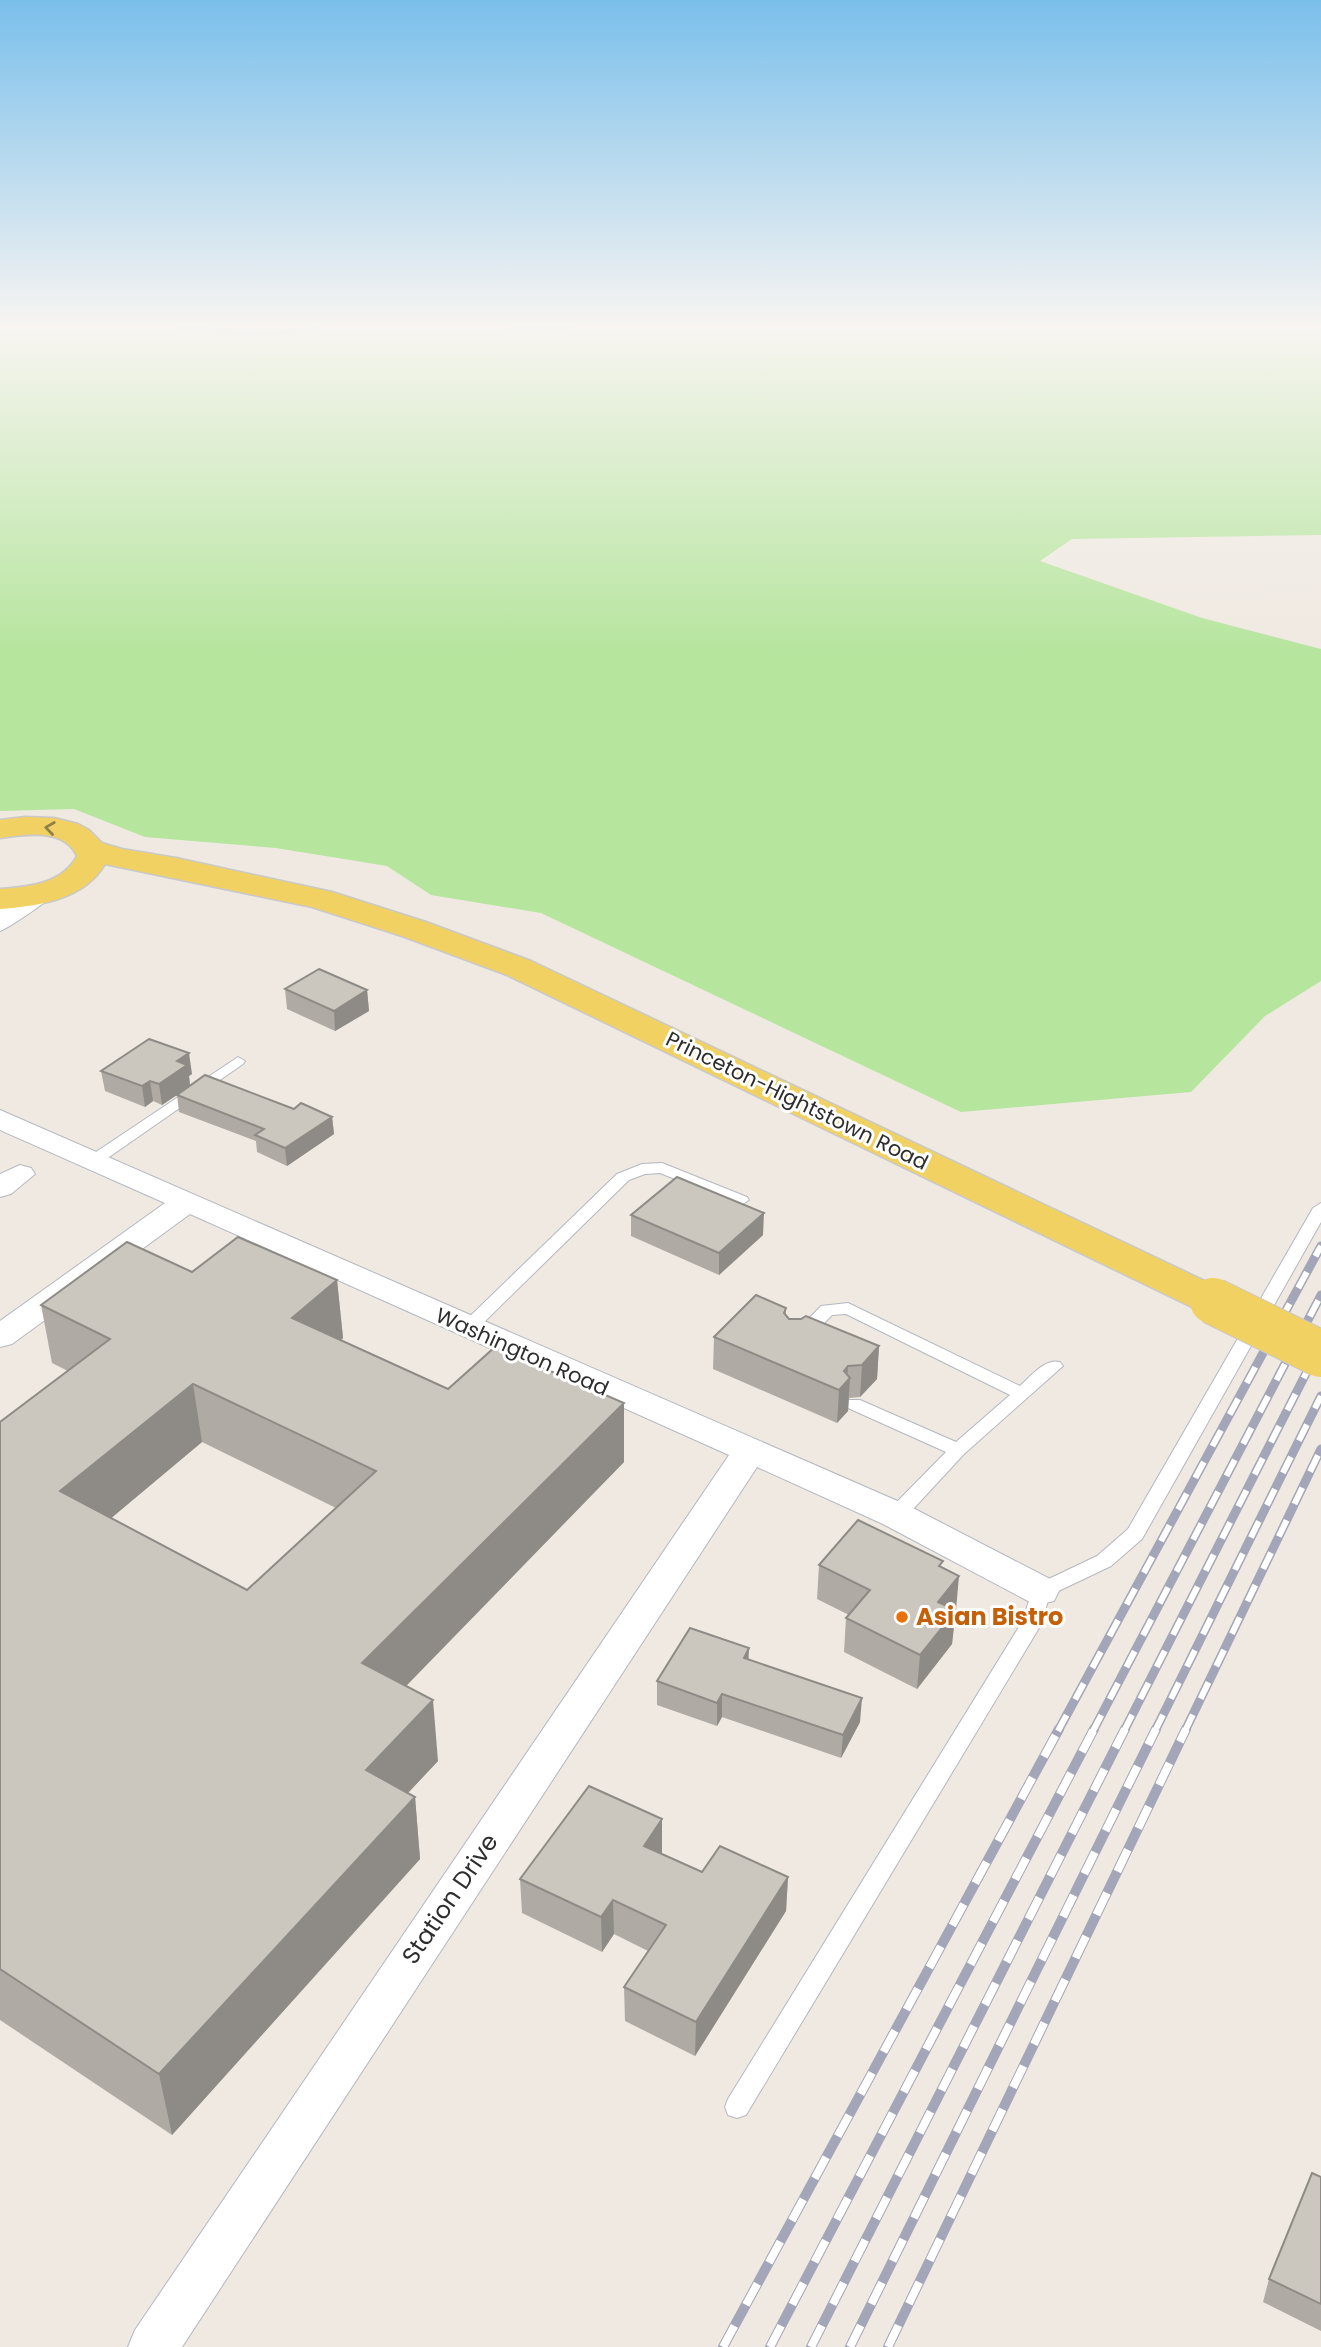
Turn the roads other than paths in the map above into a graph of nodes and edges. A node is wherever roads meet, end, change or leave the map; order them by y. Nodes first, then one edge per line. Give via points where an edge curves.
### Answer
1 (0, 829) edge
2 (91, 850) junction
3 (258, 885) junction
4 (53, 890) junction
5 (0, 900) edge
6 (0, 923) edge
7 (237, 1061) dead end
8 (0, 1119) edge
9 (93, 1161) junction
10 (741, 1200) edge
11 (187, 1202) junction
12 (1321, 1208) edge
13 (468, 1328) junction
14 (0, 1337) edge
15 (794, 1345) edge
16 (1321, 1354) edge
17 (1054, 1366) dead end
18 (1022, 1394) junction
19 (854, 1404) dead end
20 (958, 1450) junction
21 (749, 1452) junction
22 (896, 1515) junction
23 (1041, 1591) junction
24 (737, 2106) dead end
25 (153, 2347) edge

2 -> 1 main road via 74,833 55,828
2 - 3 main road, Princeton-Hightstown Road
2 - 4 main road via 90,864 80,875
3 - 4 main road, Princeton-Hightstown Road via 111,879
3 - 16 main road, Princeton-Hightstown Road, bridge via 356,910 519,968
4 - 5 main road
4 - 6 street via 11,912
7 - 9 lane
8 - 9 street, Washington Road
9 - 11 street, Washington Road
10 - 13 lane via 662,1168 642,1169 623,1177
11 - 13 street, Washington Road
11 - 14 street
12 - 23 lane via 1135,1534 1106,1561
13 - 21 street, Washington Road
15 - 18 lane via 827,1310 849,1308
17 - 18 lane
18 - 20 lane
19 - 20 lane
20 - 22 lane
21 - 22 street, Washington Road
21 - 25 street, Station Drive
22 - 23 street, Washington Road
23 - 24 lane via 1032,1623

